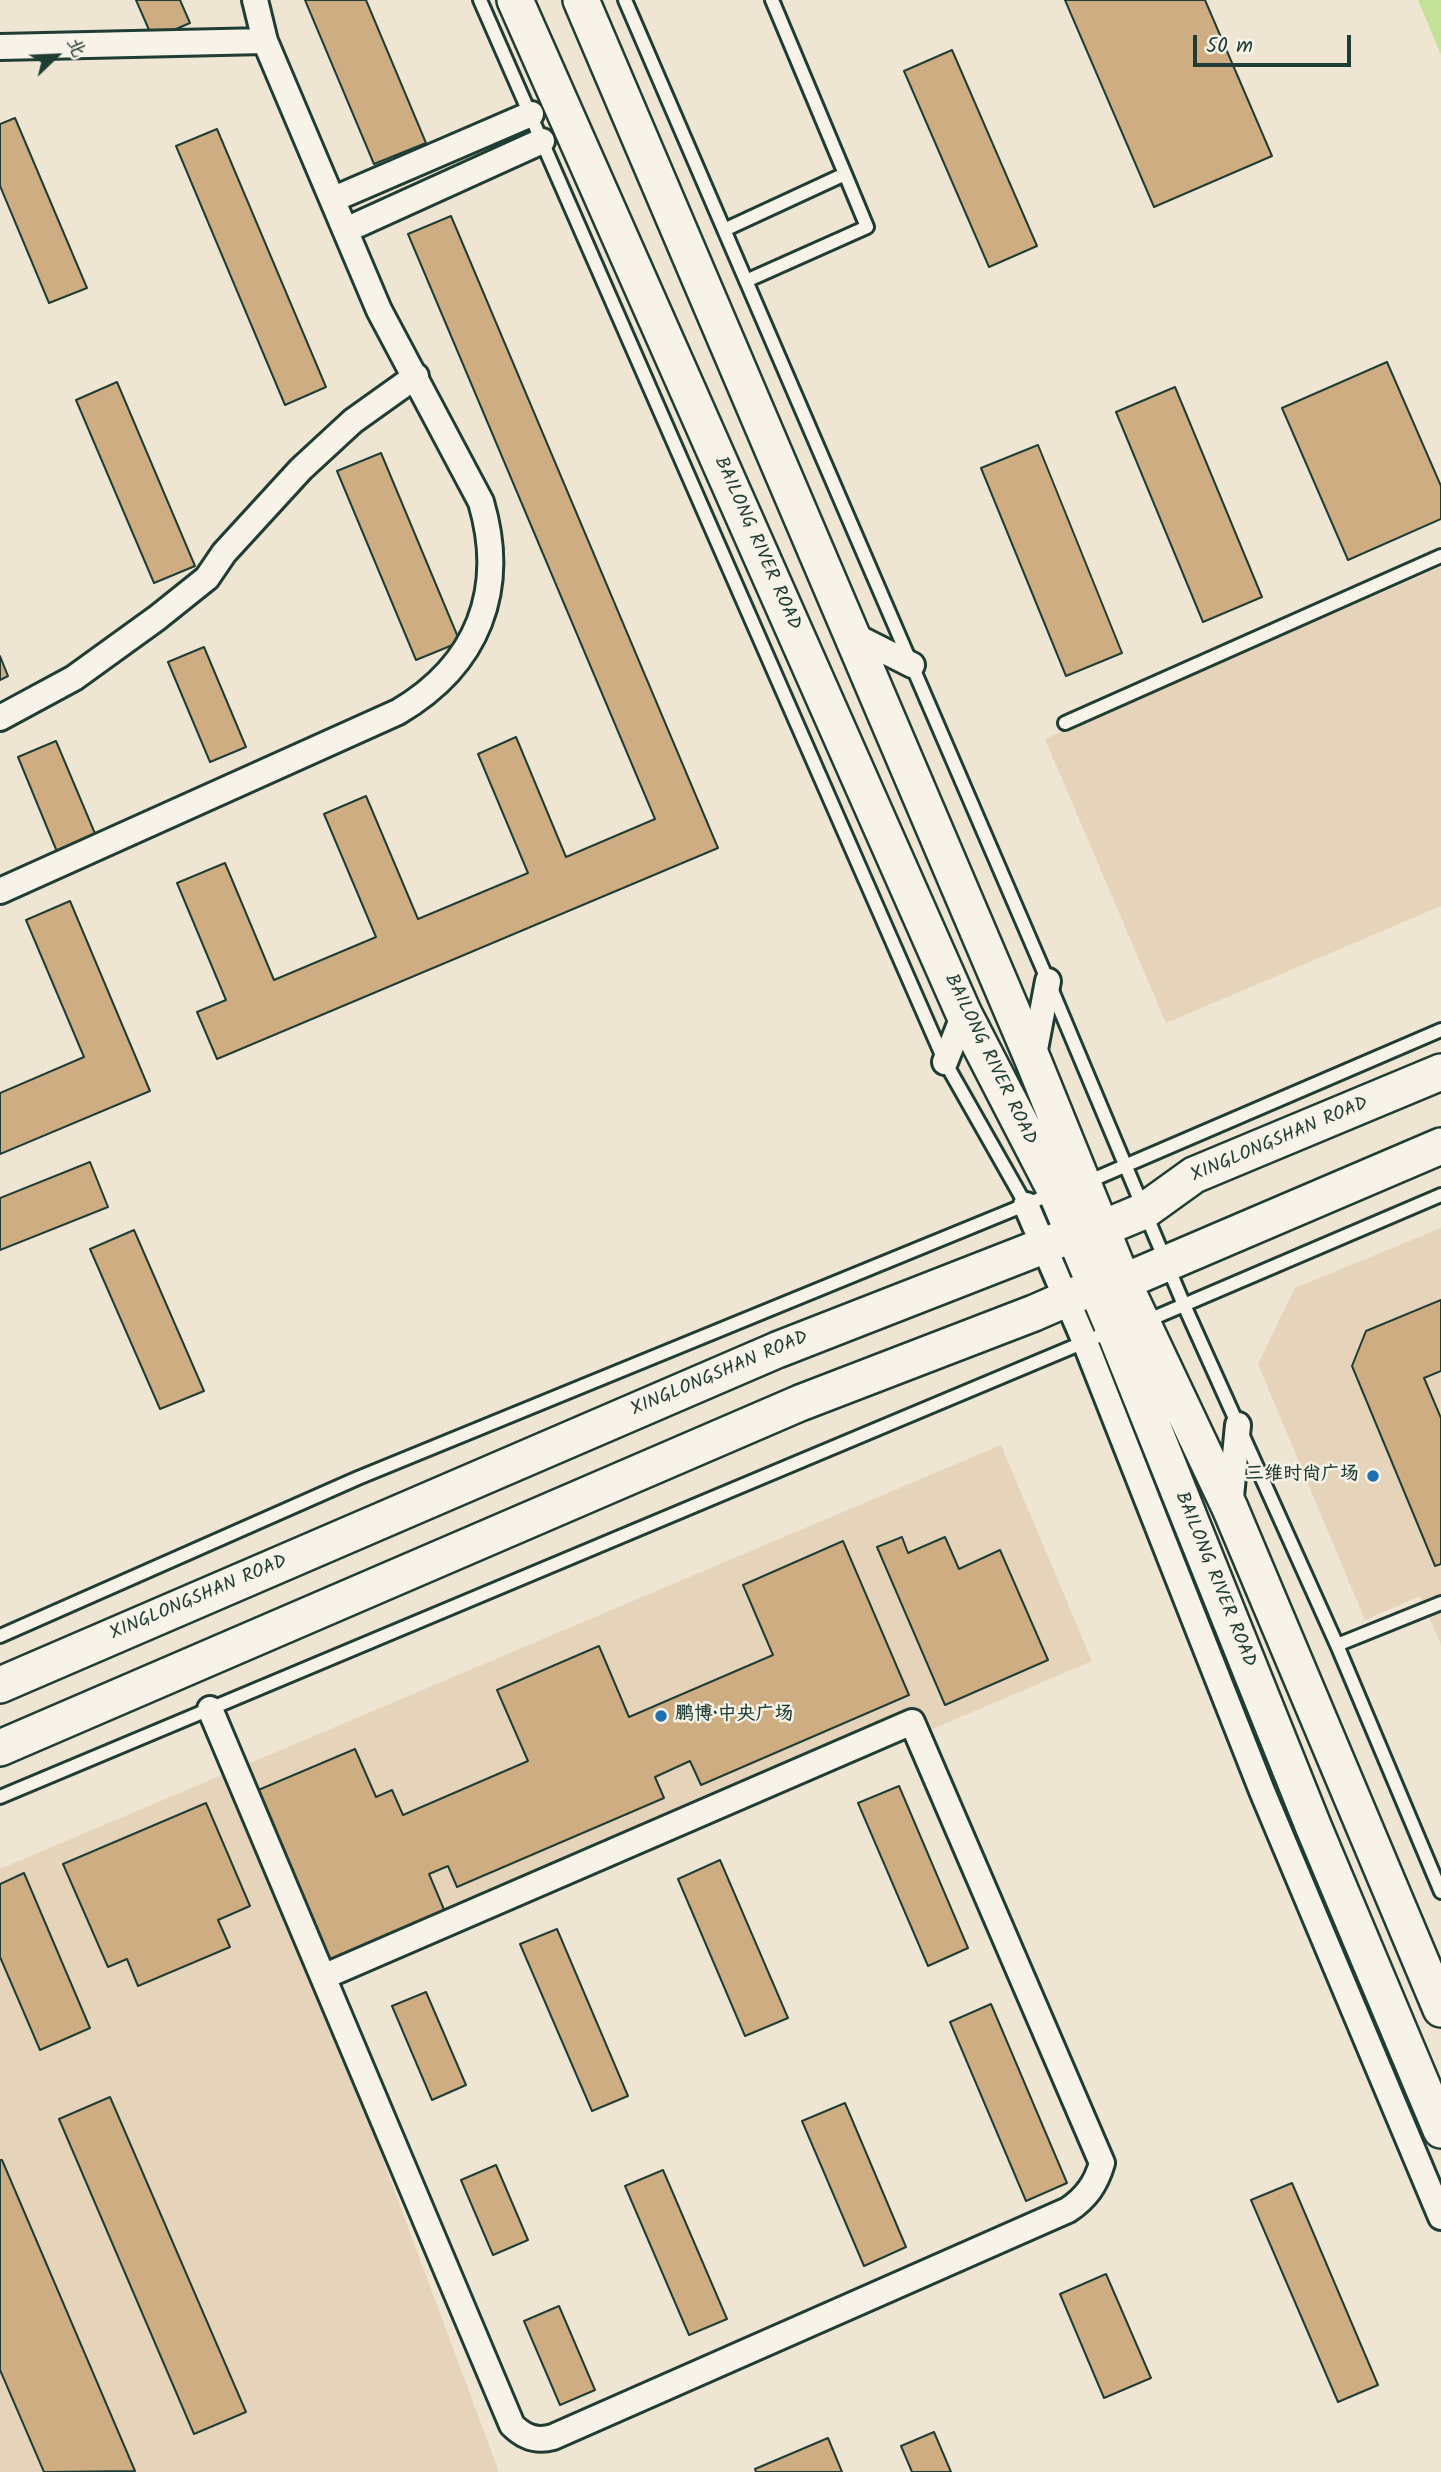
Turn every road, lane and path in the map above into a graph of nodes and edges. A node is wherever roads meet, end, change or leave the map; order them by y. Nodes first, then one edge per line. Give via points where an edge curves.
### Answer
1 (255, 0) edge
2 (480, 0) edge
3 (515, 0) edge
4 (581, 0) edge
5 (625, 0) edge
6 (772, 0) edge
7 (265, 41) junction
8 (0, 47) edge
9 (530, 114) junction
10 (542, 141) junction
11 (845, 174) junction
12 (334, 199) junction
13 (346, 230) junction
14 (724, 230) junction
15 (746, 281) junction
16 (416, 376) junction
17 (1441, 556) edge
18 (851, 634) junction
19 (912, 665) junction
20 (0, 718) edge
21 (1065, 723) dead end
22 (0, 891) edge
23 (1048, 981) junction
24 (964, 1014) junction
25 (1441, 1030) edge
26 (1033, 1060) junction
27 (945, 1062) junction
28 (1441, 1072) edge
29 (1441, 1146) edge
30 (1124, 1166) junction
31 (1055, 1194) junction
32 (1441, 1195) edge
33 (1144, 1211) junction
34 (1073, 1237) junction
35 (1167, 1264) junction
36 (1095, 1289) junction
37 (1184, 1305) junction
38 (1113, 1332) junction
39 (1238, 1425) junction
40 (1170, 1471) junction
41 (1230, 1507) junction
42 (1167, 1547) junction
43 (1441, 1603) edge
44 (0, 1636) edge
45 (1337, 1645) junction
46 (0, 1685) edge
47 (210, 1709) junction
48 (0, 1748) edge
49 (1262, 1791) junction
50 (0, 1797) edge
51 (1314, 1828) junction
52 (1441, 1892) edge
53 (323, 1977) junction
54 (1441, 2009) edge
55 (1441, 2130) edge
56 (1441, 2217) edge

1 - 7 street
2 - 9 lane
3 - 24 main road, BAILONG RIVER ROAD
4 - 18 main road, BAILONG RIVER ROAD
5 - 14 lane
6 - 11 lane
7 - 8 street
7 - 12 street
9 - 10 lane
9 - 12 street
10 - 13 street
10 - 27 lane
11 - 14 lane
11 - 15 lane via 867,227
12 - 13 street
13 - 16 street via 379,310
14 - 15 lane
15 - 19 lane
16 - 20 street via 353,421 301,469 207,578 74,678
16 - 22 street via 476,491 491,546 483,613 470,644 450,671 398,712
17 - 21 lane
18 - 19 street
18 - 26 main road, BAILONG RIVER ROAD
19 - 23 lane
23 - 26 street
23 - 30 lane
24 - 27 street
24 - 31 main road, BAILONG RIVER ROAD
25 - 30 lane
26 - 31 main road, BAILONG RIVER ROAD
27 - 31 lane
28 - 33 main road, XINGLONGSHAN ROAD via 1194,1175
29 - 35 main road
30 - 31 lane
30 - 33 lane
31 - 34 main road, BAILONG RIVER ROAD
31 - 34 street, BAILONG RIVER ROAD
31 - 44 lane via 358,1478
32 - 37 lane
33 - 34 main road, XINGLONGSHAN ROAD
33 - 35 lane
34 - 36 main road, BAILONG RIVER ROAD
34 - 36 street, BAILONG RIVER ROAD
34 - 46 main road, XINGLONGSHAN ROAD via 777,1350
35 - 36 main road
35 - 37 lane
36 - 38 main road, BAILONG RIVER ROAD
36 - 48 main road via 800,1403
37 - 38 lane
37 - 39 lane
38 - 40 main road, BAILONG RIVER ROAD
38 - 41 main road, BAILONG RIVER ROAD
38 - 42 street, BAILONG RIVER ROAD
38 - 47 lane
39 - 41 street
39 - 45 lane
40 - 42 street
40 - 51 main road, BAILONG RIVER ROAD
41 - 54 main road, BAILONG RIVER ROAD
42 - 49 street, BAILONG RIVER ROAD
43 - 45 lane
45 - 52 lane
47 - 50 lane
47 - 53 street
49 - 51 street
49 - 56 street, BAILONG RIVER ROAD
51 - 55 main road, BAILONG RIVER ROAD
53 - 53 street via 912,1721 1102,2163 1086,2196 1068,2210 553,2437 531,2438 512,2425

